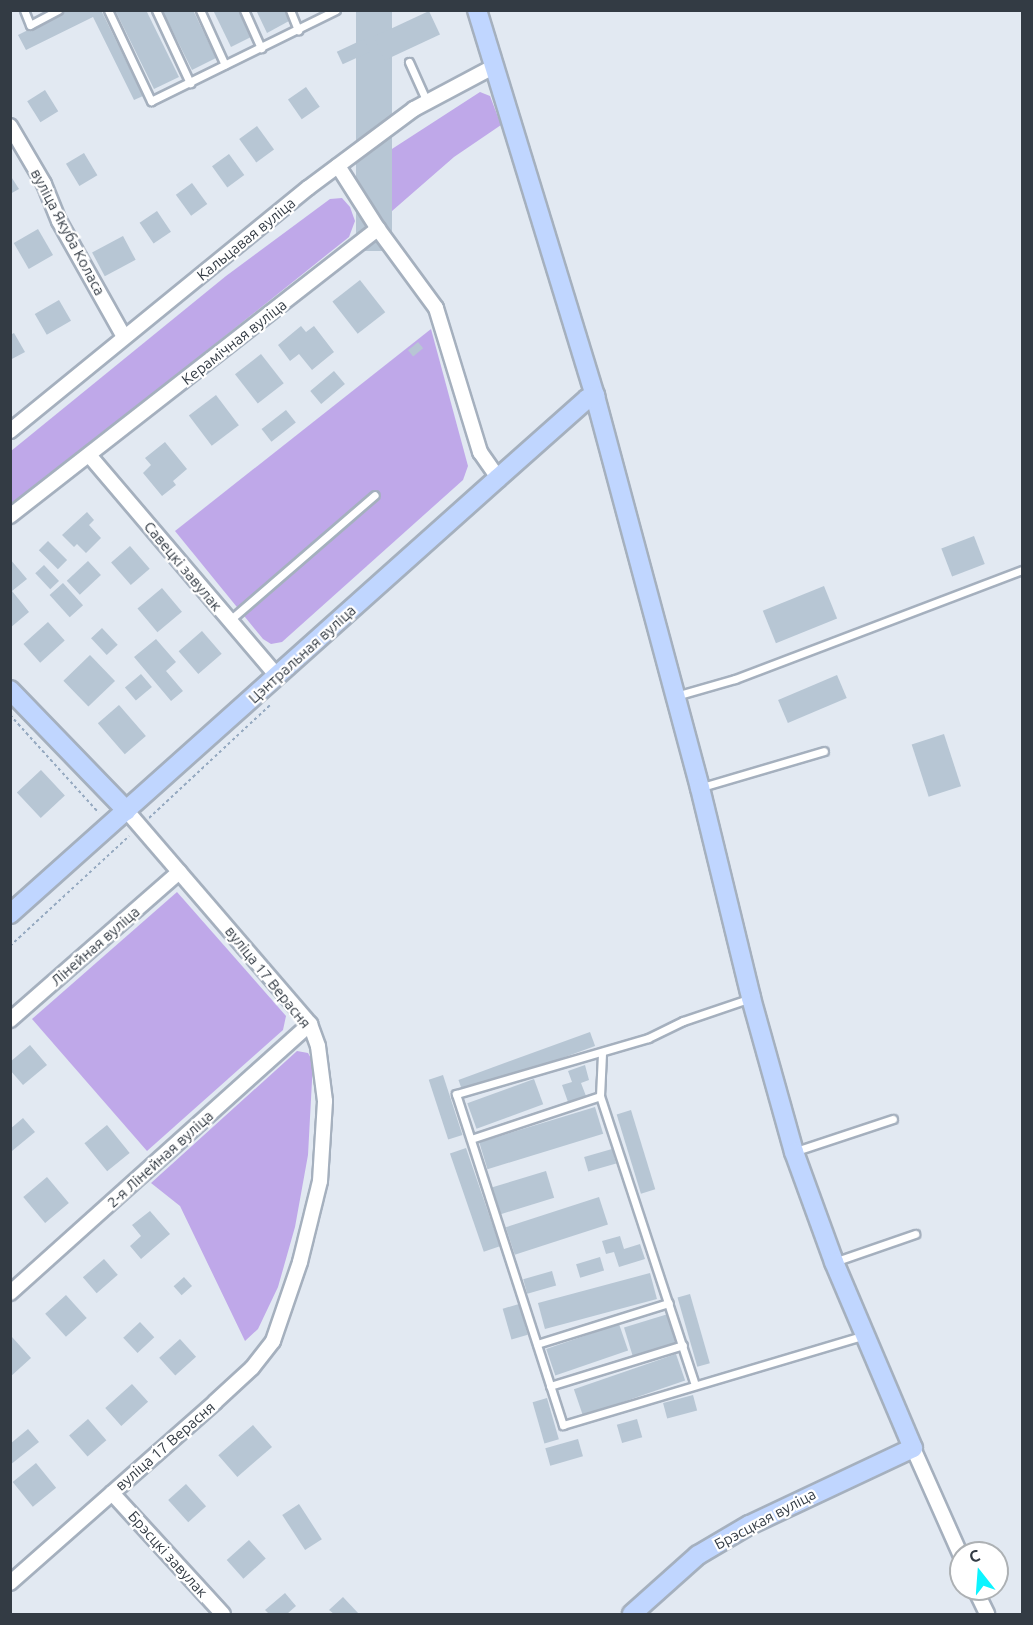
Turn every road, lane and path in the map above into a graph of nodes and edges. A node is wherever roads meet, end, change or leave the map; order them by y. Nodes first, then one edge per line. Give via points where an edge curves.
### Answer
1 (24, 10) edge
2 (58, 10) edge
3 (108, 10) edge
4 (156, 10) edge
5 (200, 10) edge
6 (244, 10) edge
7 (290, 10) edge
8 (477, 10) edge
9 (335, 11) edge
10 (298, 30) junction
11 (261, 48) junction
12 (409, 62) dead end
13 (225, 64) junction
14 (495, 66) junction
15 (190, 83) junction
16 (427, 102) junction
17 (10, 126) edge
18 (338, 166) junction
19 (378, 229) junction
20 (124, 337) junction
21 (595, 396) junction
22 (10, 431) edge
23 (89, 455) junction
24 (498, 478) junction
25 (375, 495) dead end
26 (10, 516) edge
27 (1023, 570) edge
28 (230, 620) junction
29 (277, 676) junction
30 (10, 690) edge
31 (676, 696) junction
32 (10, 716) edge
33 (824, 752) dead end
34 (700, 788) junction
35 (128, 811) junction
36 (111, 826) junction
37 (124, 841) dead end
38 (179, 872) junction
39 (10, 914) edge
40 (751, 998) junction
41 (10, 1020) edge
42 (310, 1024) junction
43 (602, 1053) junction
44 (600, 1096) junction
45 (893, 1119) dead end
46 (471, 1139) junction
47 (794, 1152) junction
48 (915, 1234) dead end
49 (834, 1262) junction
50 (10, 1293) edge
51 (669, 1303) junction
52 (864, 1335) junction
53 (537, 1344) junction
54 (683, 1345) junction
55 (695, 1385) junction
56 (550, 1386) junction
57 (913, 1448) junction
58 (112, 1493) junction
59 (954, 1541) edge
60 (10, 1583) edge
61 (223, 1614) edge
62 (632, 1614) edge

1 - 2 lane via 30,25
3 - 15 lane via 151,101
4 - 15 lane
5 - 13 lane
6 - 11 lane
7 - 10 lane
8 - 14 street
9 - 10 lane
10 - 11 lane
11 - 13 lane
12 - 16 lane
13 - 15 lane
14 - 16 street, Кальцавая вуліца
14 - 21 street
16 - 18 street, Кальцавая вуліца
17 - 20 street, вуліца Якуба Коласа
18 - 19 street
18 - 20 street, Кальцавая вуліца
19 - 23 street, Керамічная вуліца
19 - 24 street via 436,308 480,452
20 - 22 street, Кальцавая вуліца
21 - 24 street, Цэнтральная вуліца
21 - 31 street
23 - 26 street, Керамічная вуліца
23 - 28 street, Савецкі завулак
24 - 29 street, Цэнтральная вуліца
25 - 28 lane
27 - 31 lane via 746,675
28 - 29 street, Савецкі завулак
29 - 35 street, Цэнтральная вуліца
30 - 35 street, вуліца 17 Верасня
31 - 34 street
32 - 36 path
33 - 34 lane
34 - 40 street
35 - 36 street, Цэнтральная вуліца
35 - 38 street, вуліца 17 Верасня
36 - 37 path
36 - 39 street, Цэнтральная вуліца
38 - 41 street, Лінейная вуліца
38 - 42 street, вуліца 17 Верасня
40 - 43 lane
40 - 47 street
42 - 50 street, 2-я Лінейная вуліца
42 - 58 street, вуліца 17 Верасня via 318,1046 325,1101 320,1180 300,1262 273,1341 252,1368
43 - 44 lane
43 - 46 lane via 456,1094
44 - 46 lane
44 - 51 lane
45 - 47 lane
46 - 53 lane
47 - 49 street
48 - 49 lane
49 - 52 street
51 - 53 lane
51 - 54 lane
52 - 55 lane
52 - 57 street
53 - 56 lane
54 - 55 lane
54 - 56 lane
55 - 56 lane via 563,1425
57 - 59 street
57 - 62 street, Брэсцкая вуліца via 739,1531 698,1555
58 - 60 street, вуліца 17 Верасня
58 - 61 street, Брэсцкі завулак

